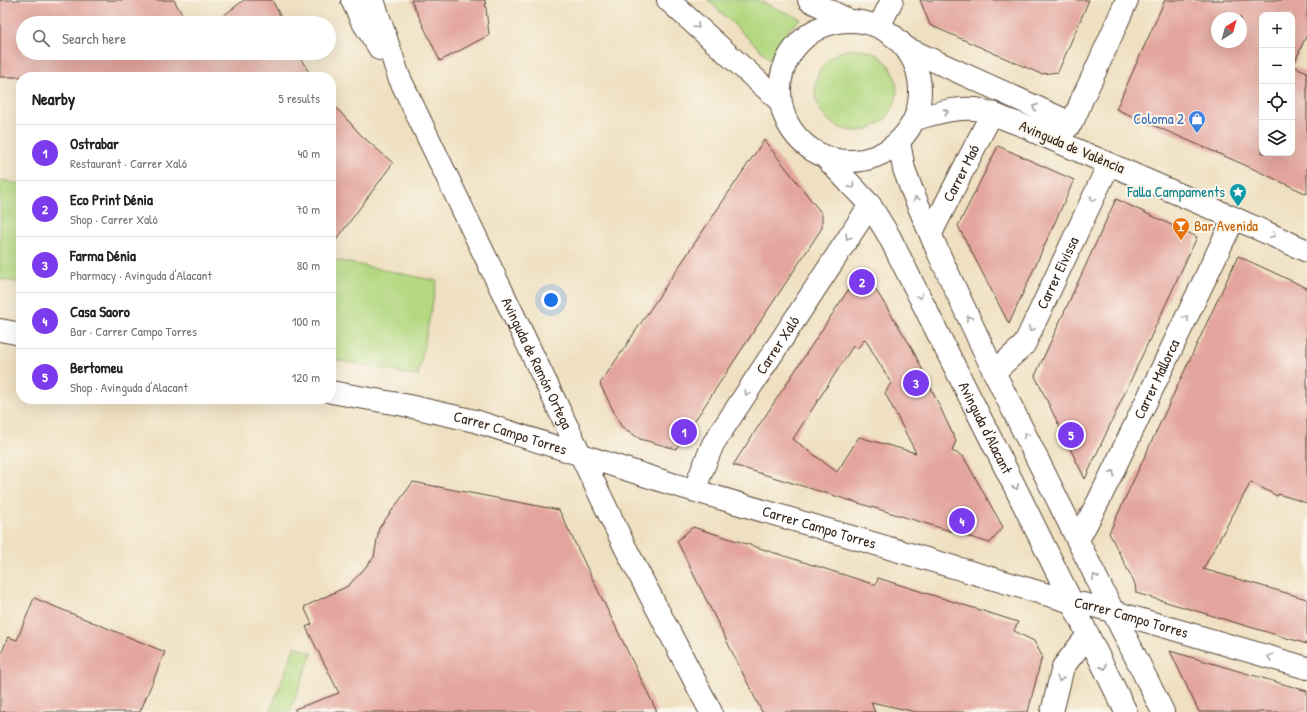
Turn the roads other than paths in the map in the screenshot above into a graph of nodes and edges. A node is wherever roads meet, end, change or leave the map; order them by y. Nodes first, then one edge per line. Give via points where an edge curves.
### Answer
1 (352, 0) edge
2 (373, 0) edge
3 (668, 0) edge
4 (809, 0) edge
5 (892, 0) edge
6 (1127, 0) edge
7 (848, 20) junction
8 (879, 27) junction
9 (906, 48) junction
10 (399, 77) junction
11 (780, 101) junction
12 (992, 114) junction
13 (915, 119) junction
14 (1013, 122) junction
15 (1071, 123) junction
16 (899, 142) junction
17 (825, 157) junction
18 (1109, 164) junction
19 (870, 205) junction
20 (1234, 218) junction
21 (931, 234) junction
22 (1307, 251) edge
23 (0, 330) edge
24 (16, 333) edge
25 (994, 372) junction
26 (336, 393) edge
27 (582, 456) junction
28 (694, 490) junction
29 (1078, 540) junction
30 (1072, 602) junction
31 (1112, 612) junction
32 (1088, 635) junction
33 (1307, 668) edge
34 (711, 712) edge
35 (1052, 712) edge
36 (1126, 712) edge
37 (1163, 712) edge

1 - 10 street, Avinguda de Ramón Ortega via 361,19
2 - 10 street, Avinguda de Ramón Ortega
3 -> 11 street
4 - 7 street
5 - 8 street
6 - 15 street
7 - 8 street
7 - 11 street via 828,24 810,32 795,45 781,75
8 - 9 street via 894,36
9 - 13 street via 920,82 920,101
15 -> 9 street, Avinguda de València
10 - 27 street, Avinguda de Ramón Ortega
11 - 17 street via 785,120 795,136 809,149
13 -> 12 street, Avinguda de València via 966,108
12 - 14 street, Avinguda de València
12 - 21 street, Carrer Maó
13 - 16 street
14 - 15 street, Avinguda de València via 1049,133 1066,130
14 - 18 street, Avinguda de València
16 - 17 street via 883,153 865,160 845,162
21 -> 16 street via 904,168
17 -> 19 street, Avinguda d'Alacant
18 - 20 street, Avinguda de València
18 -> 25 street, Carrer Eivissa via 1024,345
19 -> 28 street, Carrer Xaló via 713,444
19 -> 30 street, Avinguda d'Alacant via 925,306
20 -> 22 street, Avinguda de València
29 -> 20 street, Carrer Mallorca
25 -> 21 street
23 - 24 street
29 -> 25 street
26 - 27 street, Carrer Campo Torres via 475,421
27 - 28 street, Carrer Campo Torres
27 - 34 street, Avinguda de Ramón Ortega via 625,547
28 - 30 street, Carrer Campo Torres
31 -> 29 street
30 - 31 street, Carrer Campo Torres
30 - 32 street, Avinguda d'Alacant
33 -> 31 street, Carrer Campo Torres
31 - 37 street
32 -> 35 street via 1063,667
32 -> 36 street, Avinguda d'Alacant

